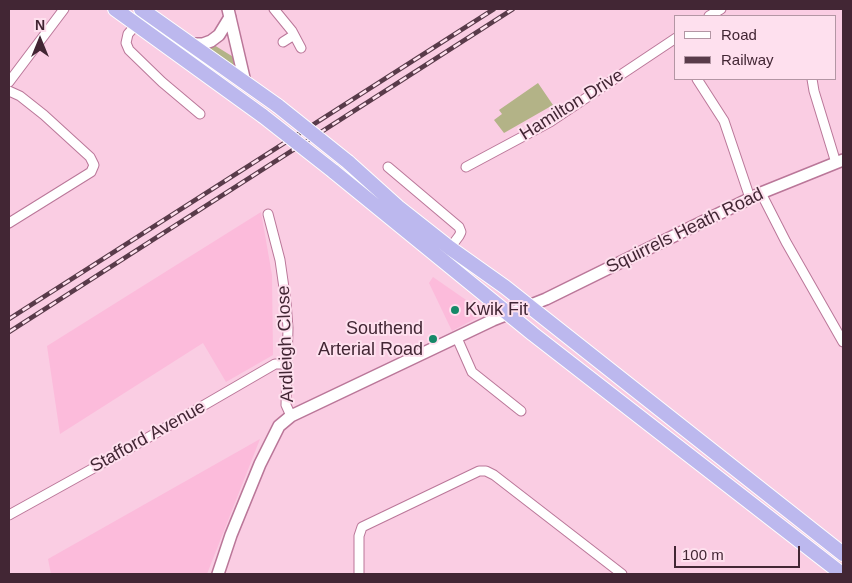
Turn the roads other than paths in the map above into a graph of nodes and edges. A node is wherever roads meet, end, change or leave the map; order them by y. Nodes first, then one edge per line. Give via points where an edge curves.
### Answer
1 (64, 9) edge
2 (115, 9) edge
3 (141, 9) edge
4 (274, 9) edge
5 (229, 13) edge
6 (136, 25) junction
7 (294, 35) junction
8 (283, 42) dead end
9 (674, 43) edge
10 (190, 44) junction
11 (301, 48) dead end
12 (698, 80) edge
13 (812, 80) edge
14 (9, 82) edge
15 (246, 82) junction
16 (9, 91) edge
17 (200, 114) dead end
18 (839, 161) edge
19 (388, 167) dead end
20 (466, 167) dead end
21 (755, 196) junction
22 (268, 214) dead end
23 (9, 223) edge
24 (450, 248) junction
25 (472, 263) junction
26 (528, 306) junction
27 (509, 314) junction
28 (457, 338) junction
29 (843, 342) edge
30 (562, 356) junction
31 (288, 364) junction
32 (521, 411) dead end
33 (291, 416) junction
34 (9, 515) edge
35 (843, 554) edge
36 (218, 574) edge
37 (359, 574) edge
38 (622, 574) edge
39 (842, 574) edge

1 - 14 street
2 - 6 highway
3 - 10 highway
4 - 7 street
5 - 10 street via 220,34 203,44
5 - 15 street
6 - 17 street via 128,34 126,43 129,50
6 - 27 highway, bridge via 263,116
7 - 8 street
7 - 11 street
9 - 20 street, Hamilton Drive via 550,122
10 - 15 highway
12 - 21 street via 724,121
13 - 18 street
15 - 24 highway, bridge
16 - 23 street via 44,115 90,157 94,165 91,172
18 - 21 street, Squirrels Heath Road
19 - 24 street via 459,227 459,236
21 - 26 street, Squirrels Heath Road
21 - 29 street via 786,242
22 - 31 street, Ardleigh Close via 280,260 286,302
24 - 25 highway
25 - 26 highway
25 - 27 highway via 480,279 509,303
26 - 27 street, Squirrels Heath Road
26 - 30 highway via 528,319 559,345
26 - 35 highway
27 - 28 street, Squirrels Heath Road
27 - 30 highway
28 - 32 street via 472,372
28 - 33 street, Squirrels Heath Road
30 - 39 highway
31 - 33 street, Ardleigh Close via 286,405
31 - 34 street, Stafford Avenue via 276,364
33 - 36 street via 279,426 267,450
37 - 38 street via 358,536 362,527 479,471 494,475

